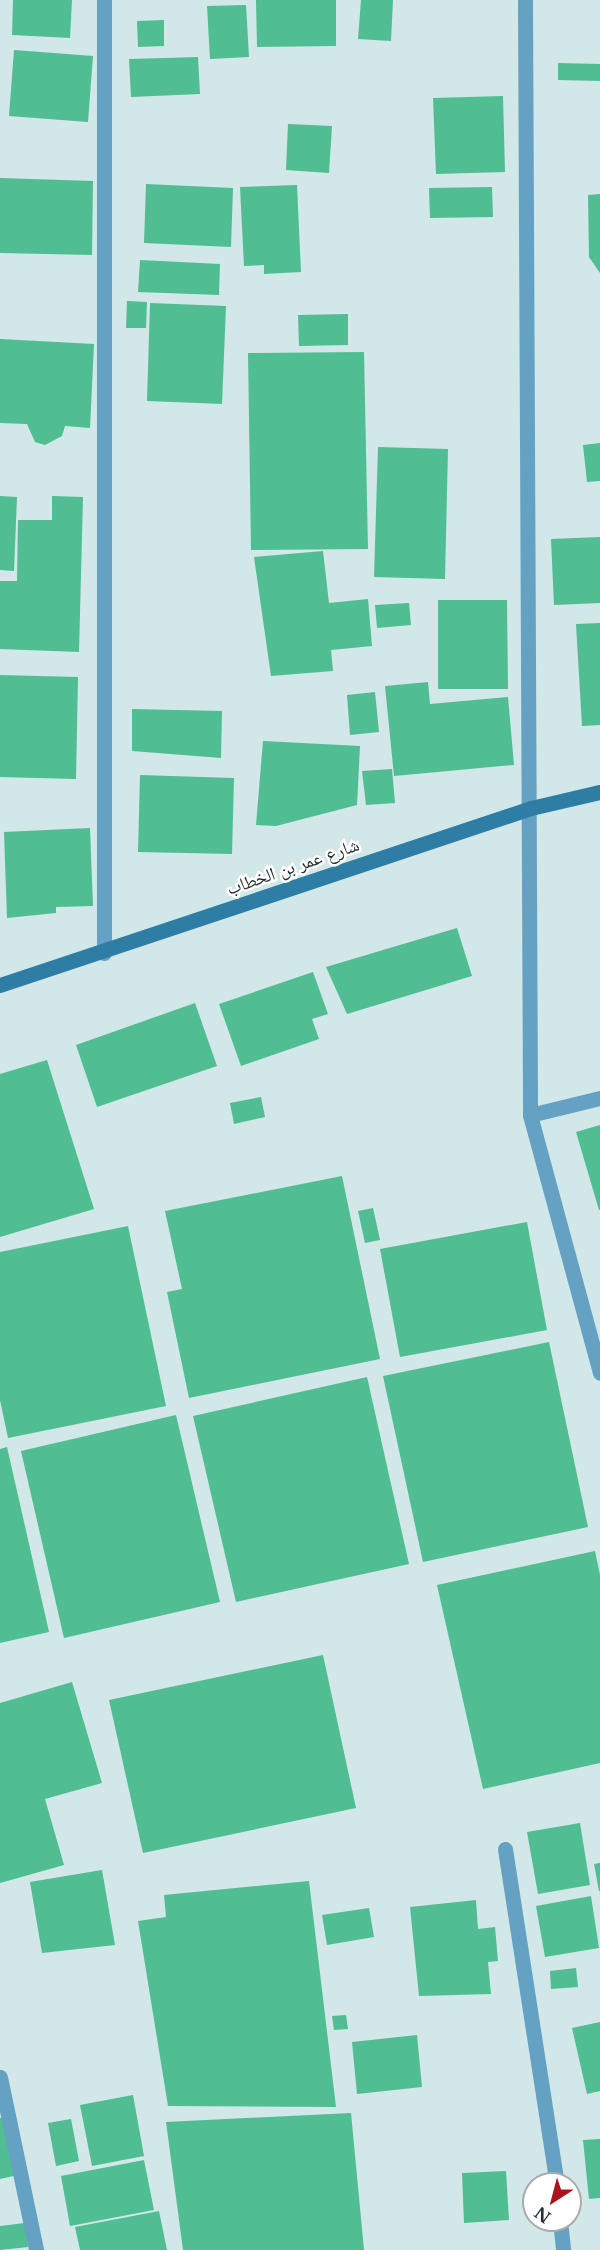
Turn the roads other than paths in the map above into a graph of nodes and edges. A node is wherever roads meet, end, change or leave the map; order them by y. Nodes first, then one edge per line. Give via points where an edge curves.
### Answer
1 (104, 0) edge
2 (525, 0) edge
3 (600, 792) edge
4 (531, 808) junction
5 (104, 953) junction
6 (0, 985) edge
7 (600, 1098) edge
8 (531, 1114) junction
9 (598, 1354) edge
10 (600, 1373) edge
11 (505, 1849) dead end
12 (0, 2077) edge
13 (555, 2172) edge
14 (561, 2232) edge
15 (36, 2250) edge
16 (563, 2250) edge

1 - 5 street
2 - 4 street
3 - 4 main road, شارع عمر بن الخطاب
4 - 5 main road, شارع عمر بن الخطاب
4 - 8 street
5 - 6 main road, شارع عمر بن الخطاب
7 - 8 street
8 - 9 street
9 - 10 street
11 - 13 street
12 - 15 street
14 - 16 street

